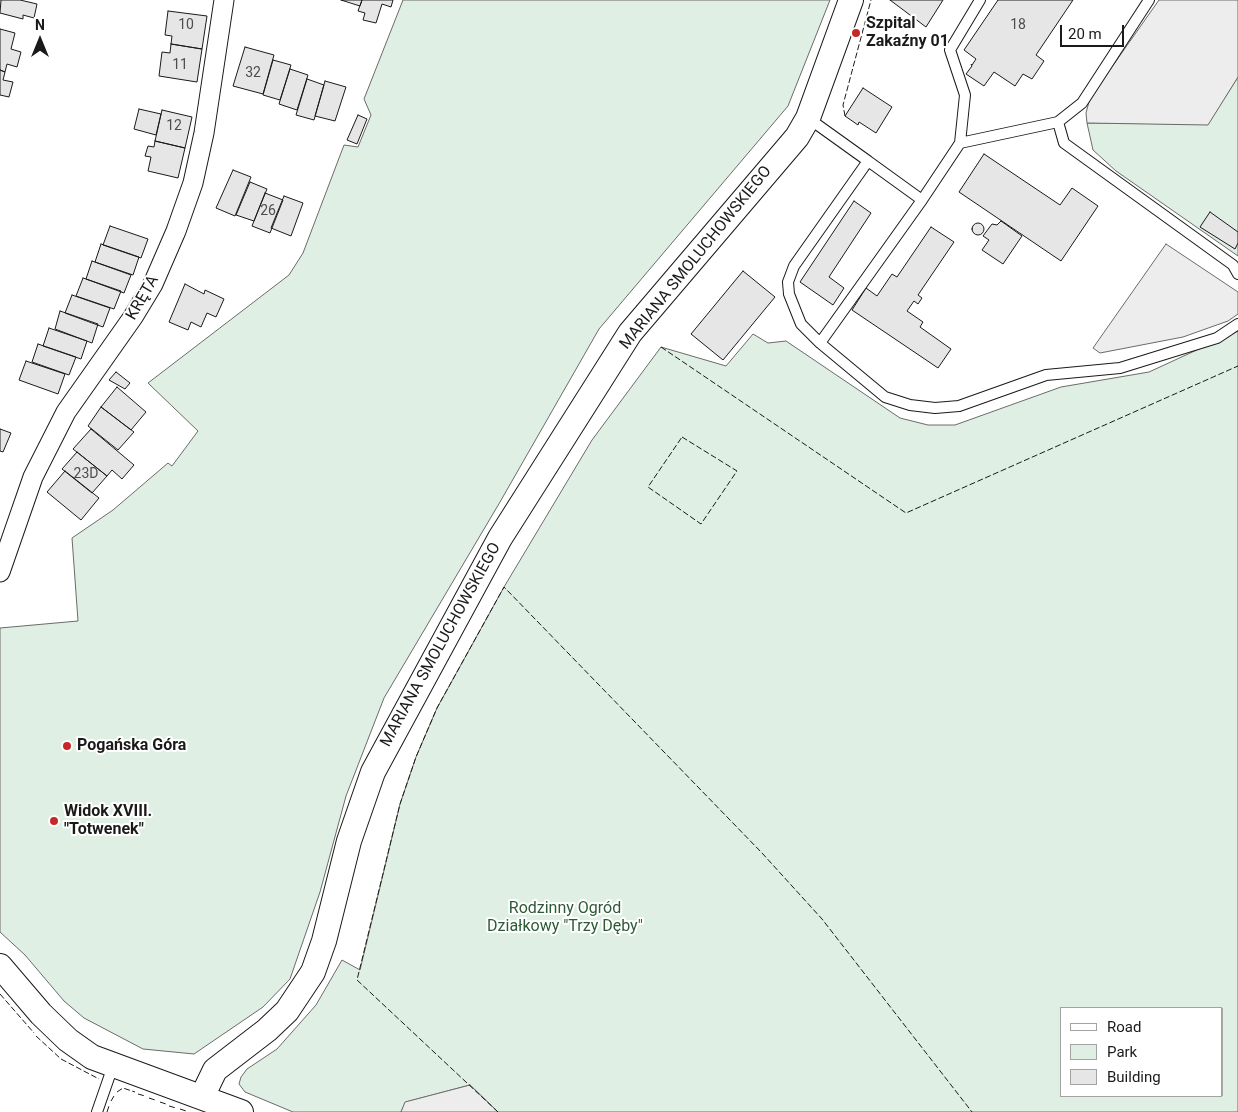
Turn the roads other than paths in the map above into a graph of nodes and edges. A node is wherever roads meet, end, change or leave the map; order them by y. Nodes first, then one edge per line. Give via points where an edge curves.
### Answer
1 (224, 0) edge
2 (851, 0) edge
3 (980, 0) edge
4 (1149, 0) edge
5 (808, 118) junction
6 (1058, 122) junction
7 (960, 143) junction
8 (868, 161) junction
9 (922, 200) junction
10 (1238, 274) edge
11 (1238, 324) edge
12 (820, 343) junction
13 (0, 572) edge
14 (0, 966) edge
15 (113, 1066) junction
16 (202, 1097) junction
17 (97, 1112) edge
18 (242, 1112) edge

1 - 13 street, KRĘTA via 204,133 193,183 176,231 153,284 133,317 66,412 33,477
2 - 5 street, MARIANA SMOLUCHOWSKIEGO
3 - 7 lane via 950,50 965,95
4 - 6 lane via 1082,102
5 - 8 lane
5 - 16 street, MARIANA SMOLUCHOWSKIEGO via 798,137 630,333 500,538 372,772 349,841 313,972 287,1011 215,1070
6 - 7 lane
6 - 10 lane via 1064,143 1233,265
7 - 9 lane
8 - 9 lane
8 - 12 lane via 794,266 788,282 794,310 801,324
9 - 12 lane
11 - 12 lane via 1217,338 1120,368 1046,376 959,406 934,408 886,397
14 - 15 street via 40,1014 68,1040 92,1057
15 - 16 street
15 - 17 lane
16 - 18 street

